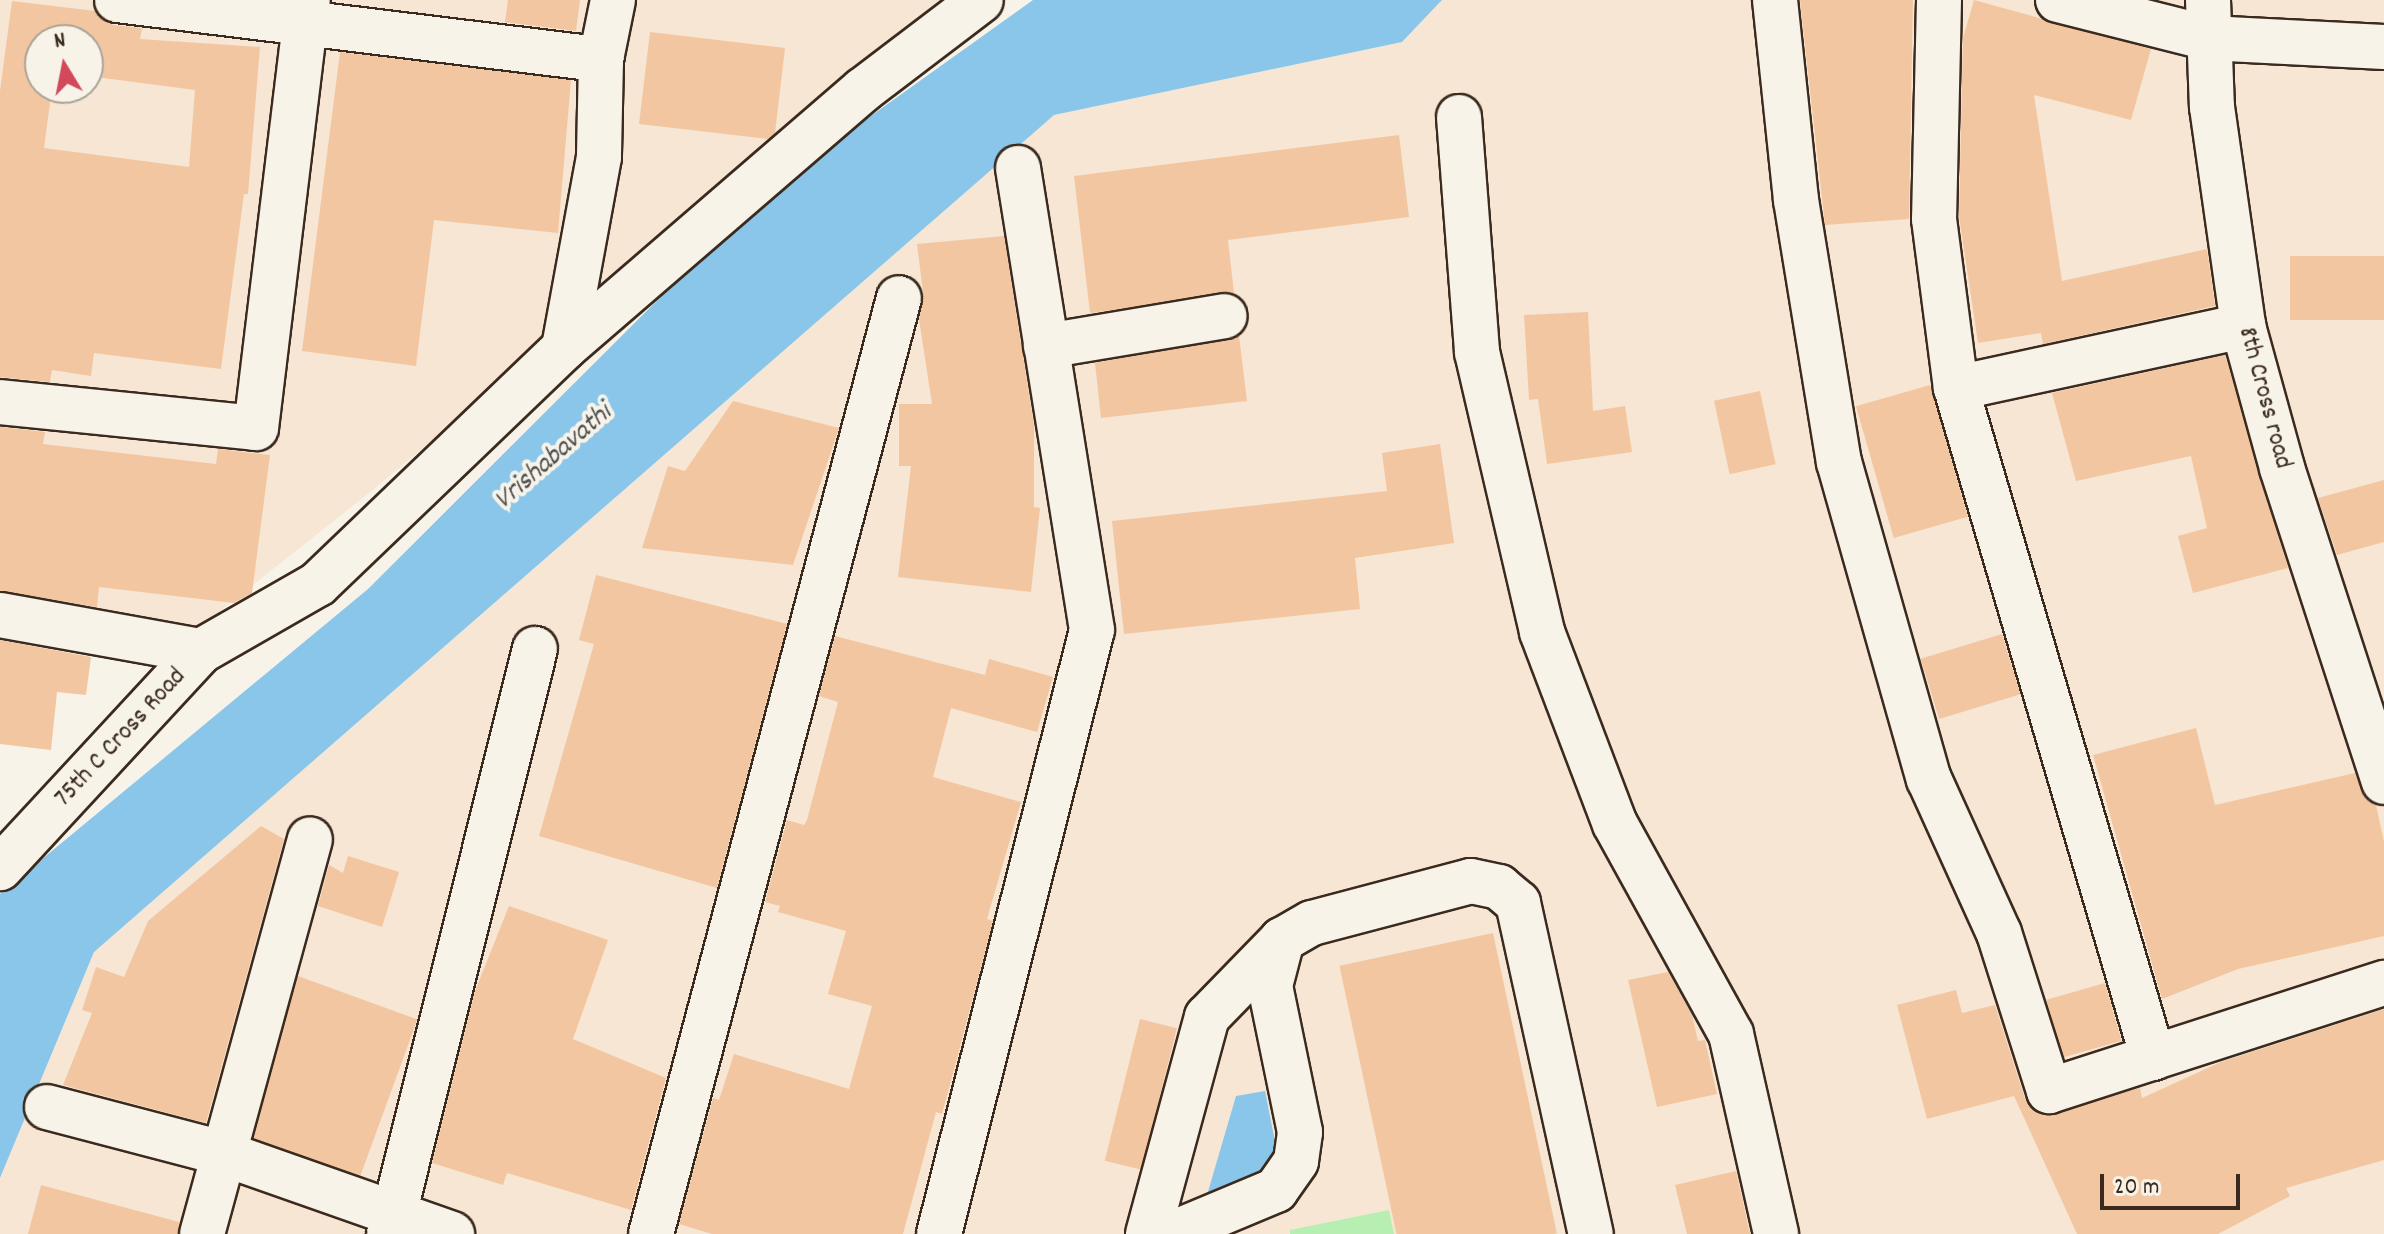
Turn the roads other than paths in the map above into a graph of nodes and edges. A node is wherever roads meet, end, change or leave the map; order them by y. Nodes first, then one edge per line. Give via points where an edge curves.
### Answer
1 (117, 0) edge
2 (613, 0) edge
3 (1775, 0) edge
4 (1939, 0) edge
5 (2058, 0) edge
6 (967, 4) edge
7 (307, 11) edge
8 (2208, 19) edge
9 (2384, 47) edge
10 (601, 59) junction
11 (1459, 117) dead end
12 (1018, 168) dead end
13 (899, 298) dead end
14 (1225, 316) dead end
15 (2243, 326) junction
16 (1046, 346) junction
17 (564, 348) junction
18 (1956, 388) junction
19 (0, 402) edge
20 (0, 615) edge
21 (535, 649) dead end
22 (201, 651) junction
23 (2384, 782) edge
24 (310, 839) dead end
25 (0, 868) edge
26 (1282, 940) junction
27 (2384, 983) edge
28 (2153, 1058) junction
29 (47, 1107) dead end
30 (222, 1153) junction
31 (393, 1222) edge
32 (202, 1234) edge
33 (452, 1234) edge
34 (651, 1234) edge
35 (939, 1234) edge
36 (1148, 1234) edge
37 (1171, 1234) edge
38 (1591, 1234) edge
39 (1776, 1234) edge

1 - 7 street
2 - 10 street
3 - 28 street via 1796,200 1839,462 1929,779 1999,933 2049,1091
4 - 18 street via 1934,219
5 - 8 street
6 - 17 street
7 - 10 street
7 - 19 street via 256,428
8 - 9 street
8 - 15 street, 8th Cross road via 2212,107
10 - 17 street via 599,157
11 - 39 street via 1477,352 1542,632 1615,824 1731,1034
12 - 16 street
13 - 34 street
14 - 16 street
15 - 18 street
15 - 23 street, 8th Cross road via 2282,468
16 - 35 street via 1092,630
17 - 22 street via 318,584
18 - 28 street
20 - 22 street, 75th C Cross Road
21 - 31 street
22 - 25 street, 75th C Cross Road
24 - 30 street
26 - 36 street via 1207,1017
26 - 37 street via 1270,986 1300,1132 1296,1161 1276,1190
26 - 38 street via 1312,923 1471,881 1499,887 1518,903
27 - 28 street
29 - 30 street
30 - 31 street
30 - 32 street
31 - 33 street

